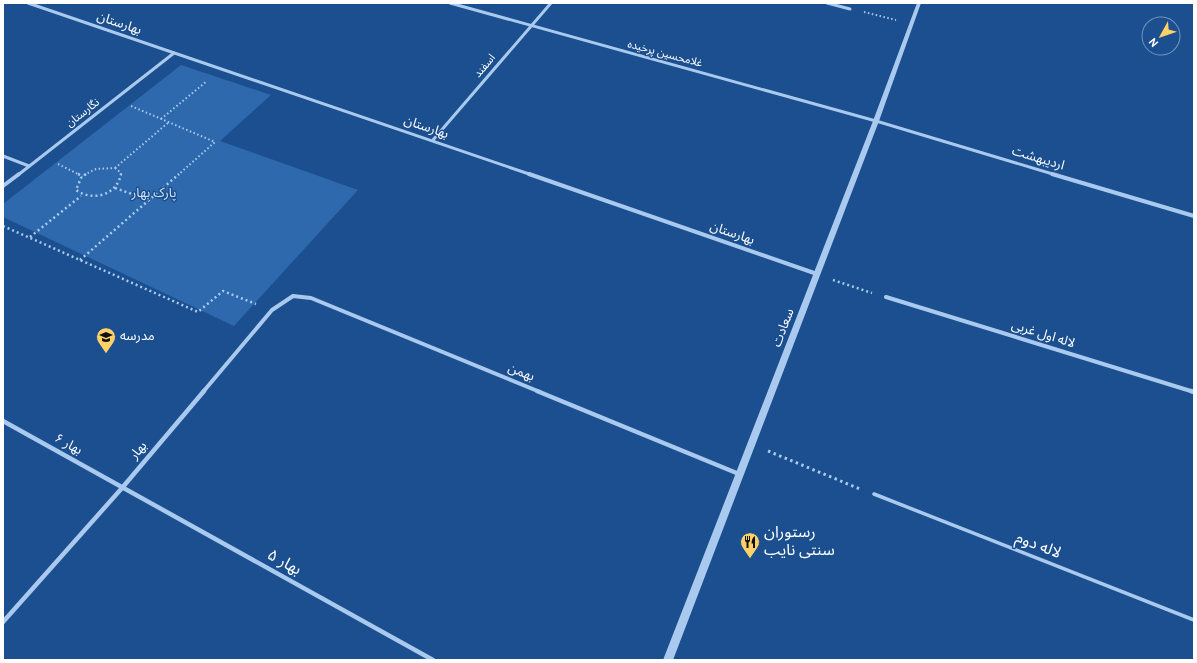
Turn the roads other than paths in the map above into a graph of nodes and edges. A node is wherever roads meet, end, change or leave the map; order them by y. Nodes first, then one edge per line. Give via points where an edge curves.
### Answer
1 (28, 3) edge
2 (450, 3) edge
3 (551, 3) edge
4 (827, 3) edge
5 (919, 3) edge
6 (850, 9) road end
7 (531, 26) junction
8 (174, 53) junction
9 (876, 121) junction
10 (433, 140) junction
11 (3, 156) edge
12 (29, 166) junction
13 (3, 186) edge
14 (1194, 216) edge
15 (818, 274) junction
16 (293, 296) joint
17 (886, 297) road end
18 (1194, 392) edge
19 (3, 421) edge
20 (740, 474) junction
21 (122, 488) junction
22 (874, 494) road end
23 (1194, 620) edge
24 (3, 622) edge
25 (433, 660) edge
26 (668, 660) edge

1 - 8 street, بهارستان
2 - 7 street, غلامحسین پرخیده
3 - 7 street, اسفند
4 - 6 street
5 - 9 street, سعادت
7 - 9 street, غلامحسین پرخیده
7 - 10 street, اسفند
8 - 10 street, بهارستان
8 - 12 street, نگارستان
9 - 14 street, اردیبهشت
9 - 15 street, سعادت
10 - 15 street, بهارستان
11 - 12 street
12 - 13 street, نگارستان
15 - 20 street, سعادت
16 - 20 street, بهمن via 311,298
16 - 21 street, بهار via 272,310
17 - 18 street, لاله اول غربی
19 - 21 street, بهار ۶
20 - 26 street, سعادت
21 - 24 street, بهار
21 - 25 street, بهار ۵
22 - 23 lane, لاله دوم

